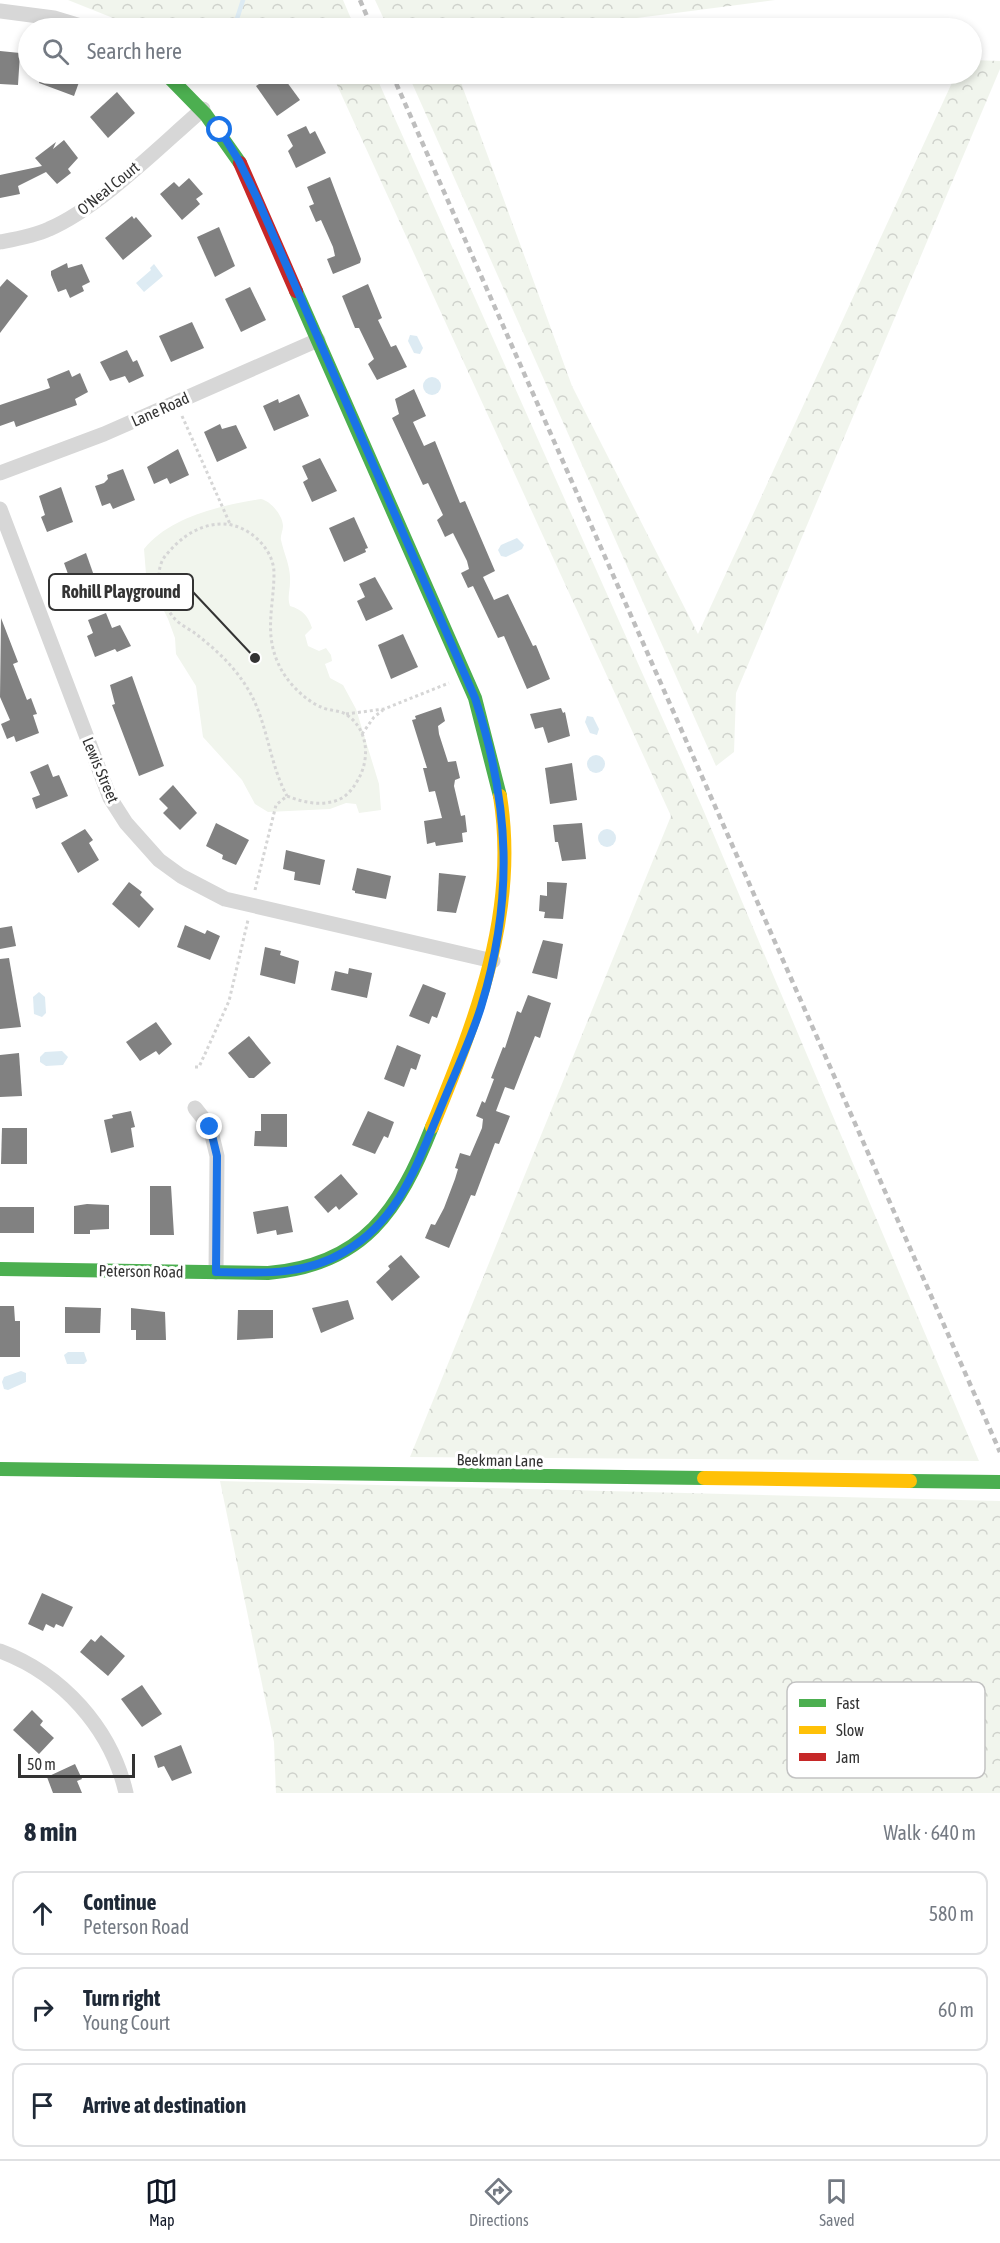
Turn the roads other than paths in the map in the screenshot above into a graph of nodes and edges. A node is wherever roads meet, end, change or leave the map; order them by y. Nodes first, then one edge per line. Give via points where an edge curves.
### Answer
1 (0, 11) edge
2 (54, 18) edge
3 (176, 84) edge
4 (202, 109) junction
5 (0, 242) edge
6 (318, 340) junction
7 (0, 473) edge
8 (0, 509) edge
9 (493, 961) junction
10 (195, 1108) dead end
11 (0, 1269) edge
12 (216, 1272) junction
13 (0, 1469) edge
14 (1000, 1482) edge
15 (0, 1650) edge
16 (126, 1793) edge

1 - 2 street
3 - 4 street, Peterson Road
4 - 5 street, O'Neal Court via 71,218 48,230
4 - 6 street, Peterson Road via 239,161
6 - 7 street, Lane Road via 104,434
6 - 9 street, Peterson Road via 466,676 487,735 503,819 505,861
8 - 9 street, Lewis Street via 110,798 159,860 225,899
9 - 12 street, Peterson Road via 481,1008 415,1170 387,1217 344,1253 317,1265 292,1272
10 - 12 street via 210,1127 217,1156
11 - 12 street, Peterson Road
13 - 14 street, Beekman Lane
15 - 16 street via 53,1679 73,1697 108,1743

